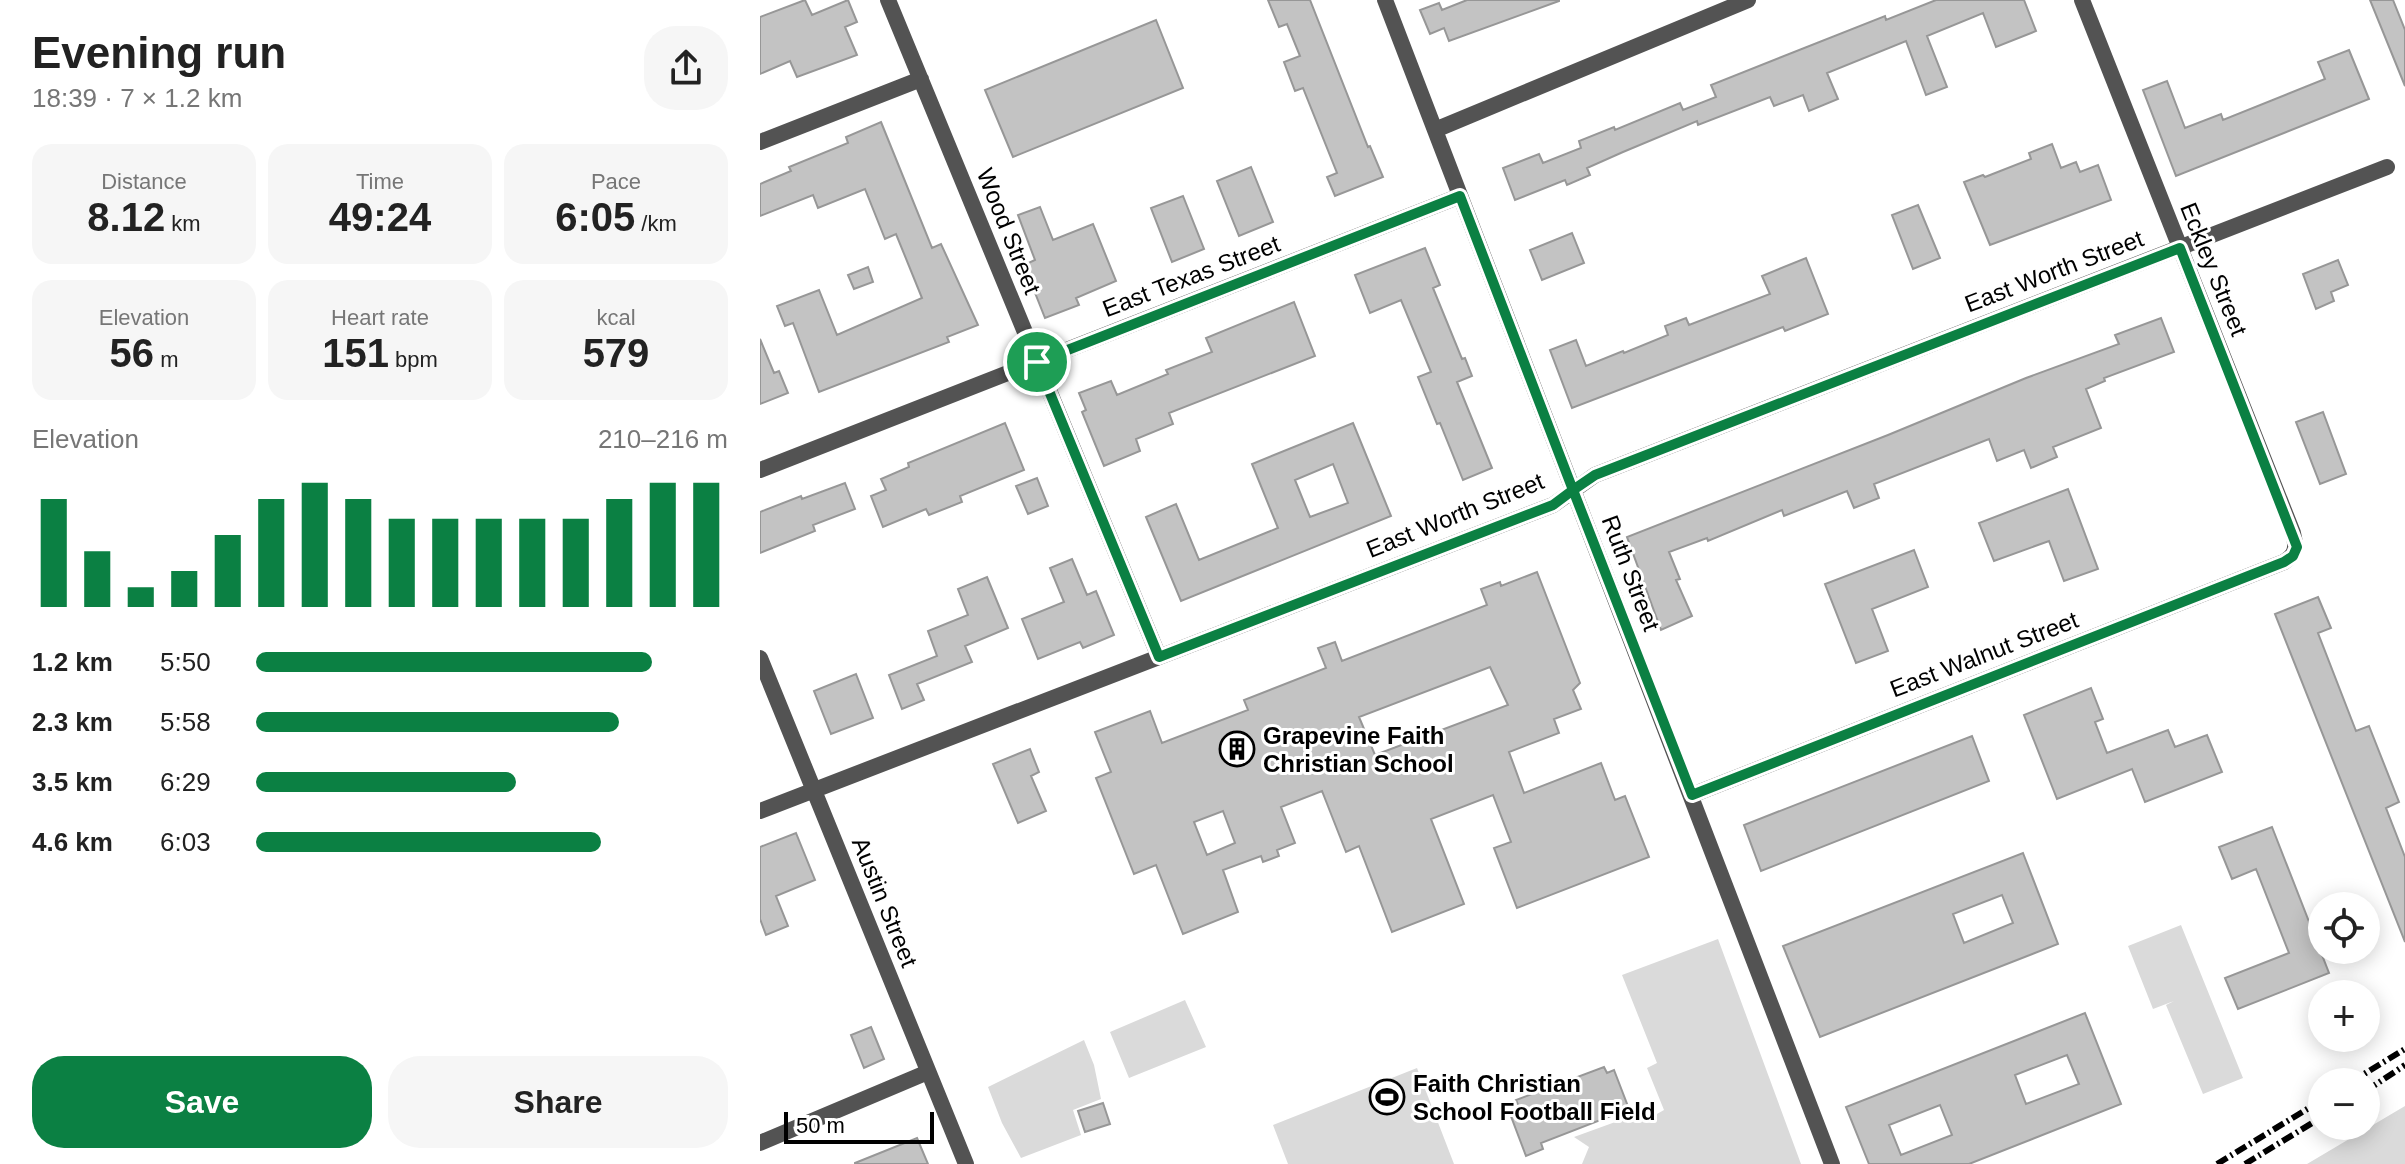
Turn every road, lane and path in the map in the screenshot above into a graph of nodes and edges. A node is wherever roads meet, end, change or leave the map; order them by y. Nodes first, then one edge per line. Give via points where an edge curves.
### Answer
1 (888, 0) edge
2 (1385, 0) edge
3 (1748, 0) edge
4 (2082, 0) edge
5 (921, 79) junction
6 (1435, 130) junction
7 (760, 142) edge
8 (2387, 167) dead end
9 (1460, 196) junction
10 (2180, 248) junction
11 (1037, 362) junction
12 (760, 470) edge
13 (1573, 490) junction
14 (2293, 556) joint
15 (1159, 657) junction
16 (760, 658) edge
17 (814, 790) junction
18 (1692, 795) junction
19 (760, 811) edge
20 (928, 1072) junction
21 (760, 1143) edge
22 (966, 1164) edge
23 (1832, 1164) edge

1 - 5 street, Wood Street
2 - 6 street, Ruth Street
3 - 6 street
4 - 10 street, Eckley Street
5 - 7 street
5 - 11 street, Wood Street
6 - 9 street, Ruth Street
8 - 10 street, East Worth Street
9 - 11 street, East Texas Street
9 - 13 street, Ruth Street
10 - 13 street, East Worth Street via 1595,475
10 - 14 street, Eckley Street via 2293,533
11 - 12 street, East Texas Street
11 - 15 street, Wood Street
13 - 15 street, East Worth Street via 1553,505
13 - 18 street, Ruth Street
14 - 18 street, East Walnut Street
15 - 17 street, East Worth Street
16 - 17 street, Austin Street
17 - 19 street, East Worth Street
17 - 20 street, Austin Street
18 - 23 street, Ruth Street
20 - 21 street
20 - 22 street, Austin Street

